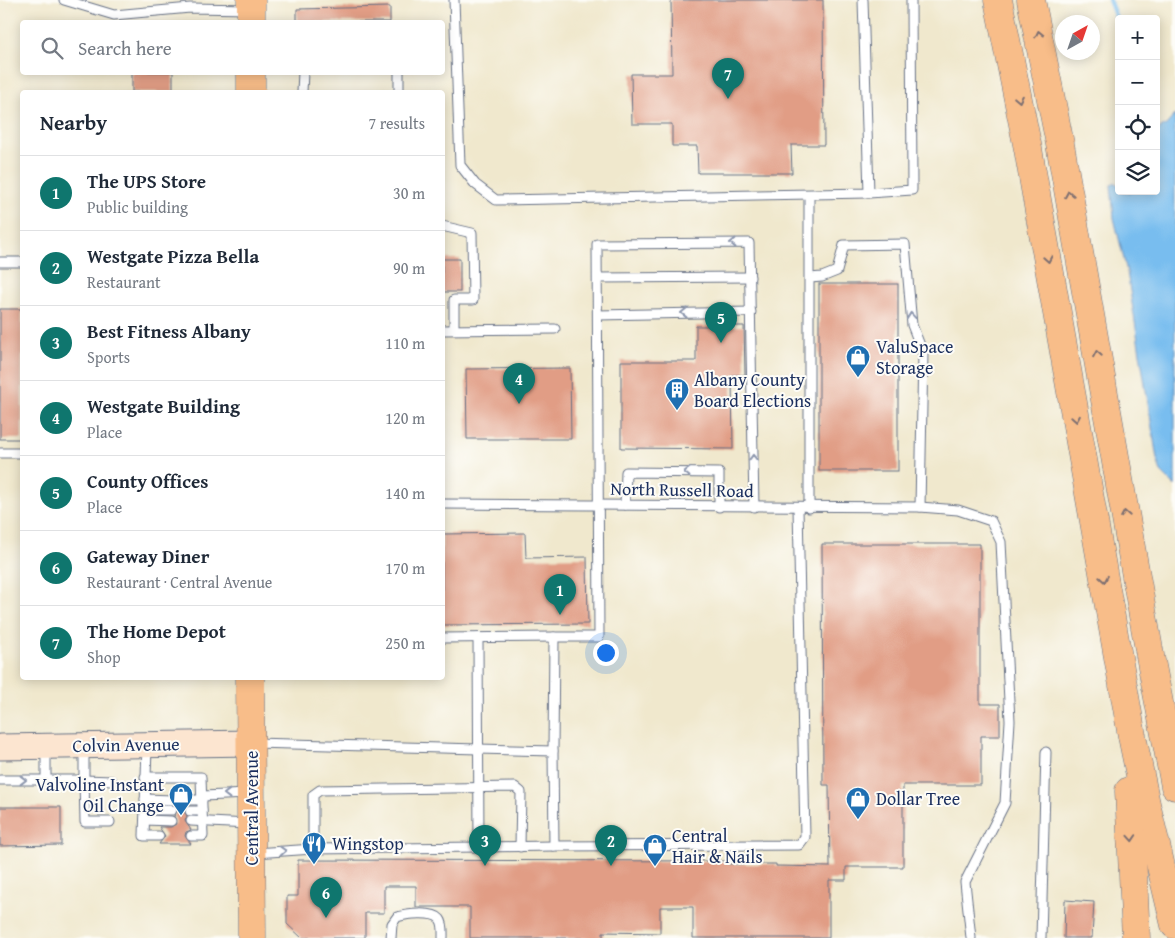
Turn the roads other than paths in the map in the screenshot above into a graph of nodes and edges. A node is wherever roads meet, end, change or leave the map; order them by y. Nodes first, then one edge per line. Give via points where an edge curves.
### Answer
1 (64, 0) edge
2 (454, 0) edge
3 (863, 0) edge
4 (911, 0) edge
5 (998, 0) edge
6 (1031, 0) edge
7 (191, 4) edge
8 (251, 10) edge
9 (251, 75) edge
10 (303, 75) edge
11 (398, 75) edge
12 (250, 90) edge
13 (302, 90) edge
14 (399, 90) edge
15 (869, 193) junction
16 (809, 195) junction
17 (445, 227) edge
18 (0, 262) edge
19 (20, 262) edge
20 (750, 277) junction
21 (598, 278) junction
22 (810, 278) junction
23 (751, 312) junction
24 (598, 315) junction
25 (554, 328) dead end
26 (454, 329) junction
27 (445, 330) edge
28 (0, 453) edge
29 (20, 453) edge
30 (445, 504) edge
31 (599, 505) junction
32 (625, 505) junction
33 (719, 507) junction
34 (754, 507) junction
35 (920, 507) junction
36 (798, 508) junction
37 (809, 508) junction
38 (1131, 550) junction
39 (554, 637) junction
40 (445, 638) edge
41 (478, 638) junction
42 (1120, 667) junction
43 (250, 680) edge
44 (1175, 722) edge
45 (252, 743) junction
46 (84, 745) junction
47 (147, 745) junction
48 (46, 746) junction
49 (0, 747) edge
50 (478, 748) junction
51 (553, 751) junction
52 (1046, 752) dead end
53 (145, 777) junction
54 (0, 780) edge
55 (46, 780) junction
56 (84, 780) junction
57 (112, 781) dead end
58 (1175, 786) edge
59 (479, 788) junction
60 (252, 794) junction
61 (202, 798) junction
62 (145, 799) junction
63 (172, 800) dead end
64 (190, 800) dead end
65 (172, 810) dead end
66 (202, 810) junction
67 (190, 811) dead end
68 (145, 815) junction
69 (171, 820) dead end
70 (191, 821) dead end
71 (110, 822) dead end
72 (202, 822) junction
73 (252, 825) junction
74 (159, 836) dead end
75 (191, 836) dead end
76 (554, 846) junction
77 (479, 847) junction
78 (520, 847) junction
79 (313, 849) junction
80 (252, 853) junction
81 (1175, 925) edge
82 (252, 938) edge
83 (391, 938) edge
84 (443, 938) edge
85 (971, 938) edge
86 (1041, 938) edge
87 (1136, 938) edge

1 - 7 lane via 114,15
2 - 16 lane via 460,165 475,184 496,200
3 - 15 lane
4 - 15 lane via 912,190
5 -> 42 main road via 1028,149
38 -> 6 main road via 1060,144
7 - 8 lane
9 - 12 main road
10 - 13 lane
11 - 14 lane
15 - 16 lane
16 - 22 lane
17 - 26 lane via 472,233 473,300 454,300
18 - 19 lane
20 - 21 lane
20 -> 21 lane via 749,243 598,244
20 - 23 lane
21 - 24 lane
35 -> 22 lane via 923,353 912,325 905,244 844,245 837,271
22 - 37 lane
23 -> 24 lane
34 -> 23 lane
24 - 31 lane
25 - 26 lane
26 - 27 lane
28 - 29 lane
30 - 31 lane, North Russell Road
31 - 32 lane, North Russell Road
31 - 39 lane via 600,637
32 - 33 lane, North Russell Road
33 -> 32 lane via 719,473 626,472
33 - 34 lane, North Russell Road
34 - 36 lane, North Russell Road
35 - 37 lane, North Russell Road
35 - 85 lane, North Russell Road via 958,510 991,521 1001,542 1010,721 1005,803 965,882
36 - 37 lane, North Russell Road
36 - 76 lane via 805,837 802,843 796,846
38 - 44 main road
38 - 58 main road
39 - 41 lane
39 - 51 lane
40 - 41 lane
41 - 50 lane
42 - 81 main road via 1146,804
42 -> 87 main road
43 - 45 main road, Central Avenue
45 - 47 street, Colvin Avenue
45 - 50 lane
45 - 60 main road, Central Avenue
46 - 47 street, Colvin Avenue
46 - 48 street, Colvin Avenue
46 - 56 lane
47 - 53 lane
48 - 49 street, Colvin Avenue
48 - 55 lane
50 - 51 lane
50 - 59 lane
51 - 76 lane
52 - 86 lane
53 - 61 lane via 201,777
53 - 62 lane
54 -> 55 lane
55 - 56 lane
56 - 57 lane
56 - 71 lane via 85,822
59 - 77 lane
59 - 78 lane via 514,787 520,790
59 - 79 lane via 317,791 313,796
60 -> 61 lane
60 - 73 main road, Central Avenue
61 - 64 lane
61 - 66 lane
62 - 63 lane
62 - 68 lane
65 - 68 lane
66 - 67 lane
66 - 72 lane
68 - 69 lane
68 - 74 lane via 144,836
70 - 72 lane
72 - 73 lane
72 - 75 lane via 202,836
73 - 80 main road, Central Avenue
76 - 78 lane
77 - 78 lane
77 - 79 lane
80 -> 79 lane
80 - 82 main road, Central Avenue
83 - 84 lane via 395,918 431,914 442,921

